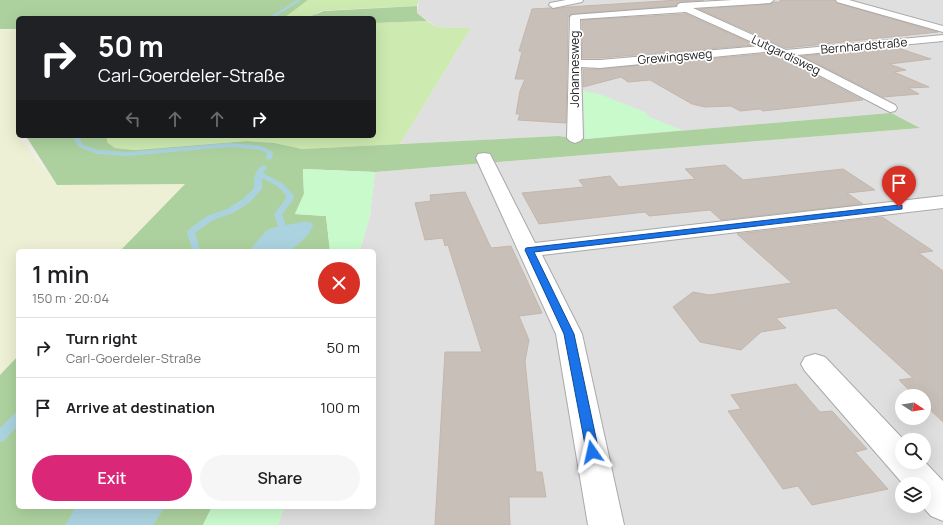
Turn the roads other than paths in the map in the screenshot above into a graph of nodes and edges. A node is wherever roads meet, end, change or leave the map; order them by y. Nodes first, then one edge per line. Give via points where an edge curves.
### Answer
1 (579, 0) edge
2 (770, 0) edge
3 (840, 0) edge
4 (553, 5) dead end
5 (684, 8) junction
6 (940, 27) edge
7 (943, 38) edge
8 (780, 51) junction
9 (575, 63) junction
10 (890, 108) dead end
11 (574, 138) dead end
12 (484, 158) dead end
13 (943, 202) edge
14 (529, 250) junction
15 (815, 364) dead end
16 (895, 452) edge
17 (910, 469) edge
18 (943, 504) edge
19 (606, 525) edge

1 - 4 street
2 - 5 street
3 - 6 street, Bernhardstraße
5 - 8 street, Lutgardisweg
5 - 9 street, Johannesweg via 575,17
7 - 8 street, Bernhardstraße
8 - 9 street, Grewingsweg via 600,64
8 - 10 street, Lutgardisweg
9 - 11 street, Johannesweg
12 - 14 street
13 - 14 street
14 - 19 street via 569,334
15 - 16 street
17 - 18 street

